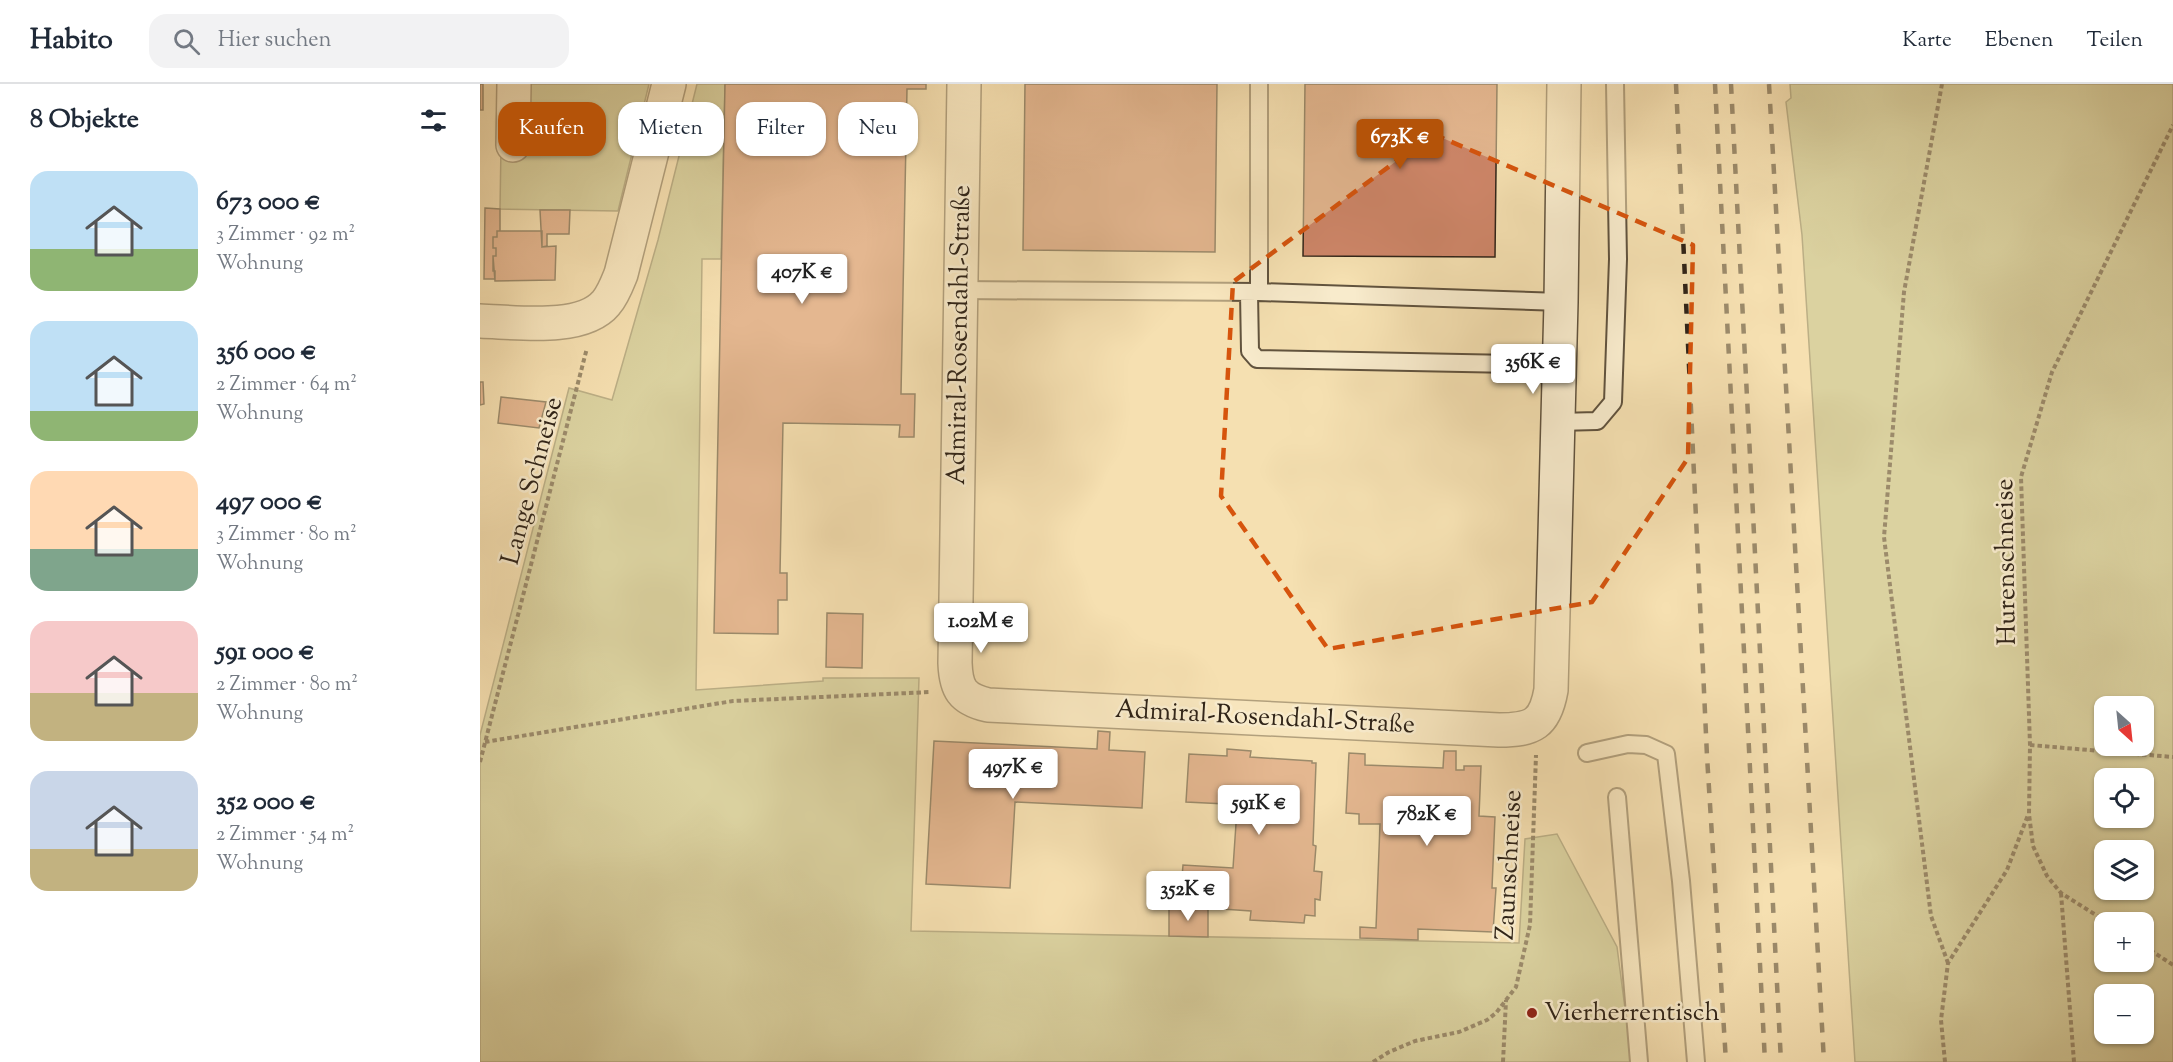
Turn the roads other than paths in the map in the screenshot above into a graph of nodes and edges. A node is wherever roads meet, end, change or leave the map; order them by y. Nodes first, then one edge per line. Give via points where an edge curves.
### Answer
1 (514, 84) edge
2 (669, 84) edge
3 (964, 84) edge
4 (1259, 84) edge
5 (1564, 84) edge
6 (1615, 84) edge
7 (514, 102) edge
8 (960, 290) junction
9 (1254, 292) junction
10 (1562, 302) junction
11 (480, 321) edge
12 (1559, 365) junction
13 (1558, 422) junction
14 (1587, 753) dead end
15 (1617, 797) dead end
16 (1639, 1062) edge
17 (1696, 1062) edge

1 - 7 street
2 - 11 street via 621,274 607,302 594,313 570,322
3 - 8 street, Admiral-Rosendahl-Straße
4 - 9 lane
5 - 10 street
6 - 13 lane via 1618,259 1613,402 1597,421
8 - 9 lane
8 - 13 street, Admiral-Rosendahl-Straße via 955,677 960,691 973,702 1499,730 1518,730 1538,722 1551,690
9 - 10 lane
9 - 12 lane via 1250,351 1257,359
10 - 12 street
12 - 13 street
14 - 17 lane via 1628,744 1646,745 1666,754
15 - 16 lane

